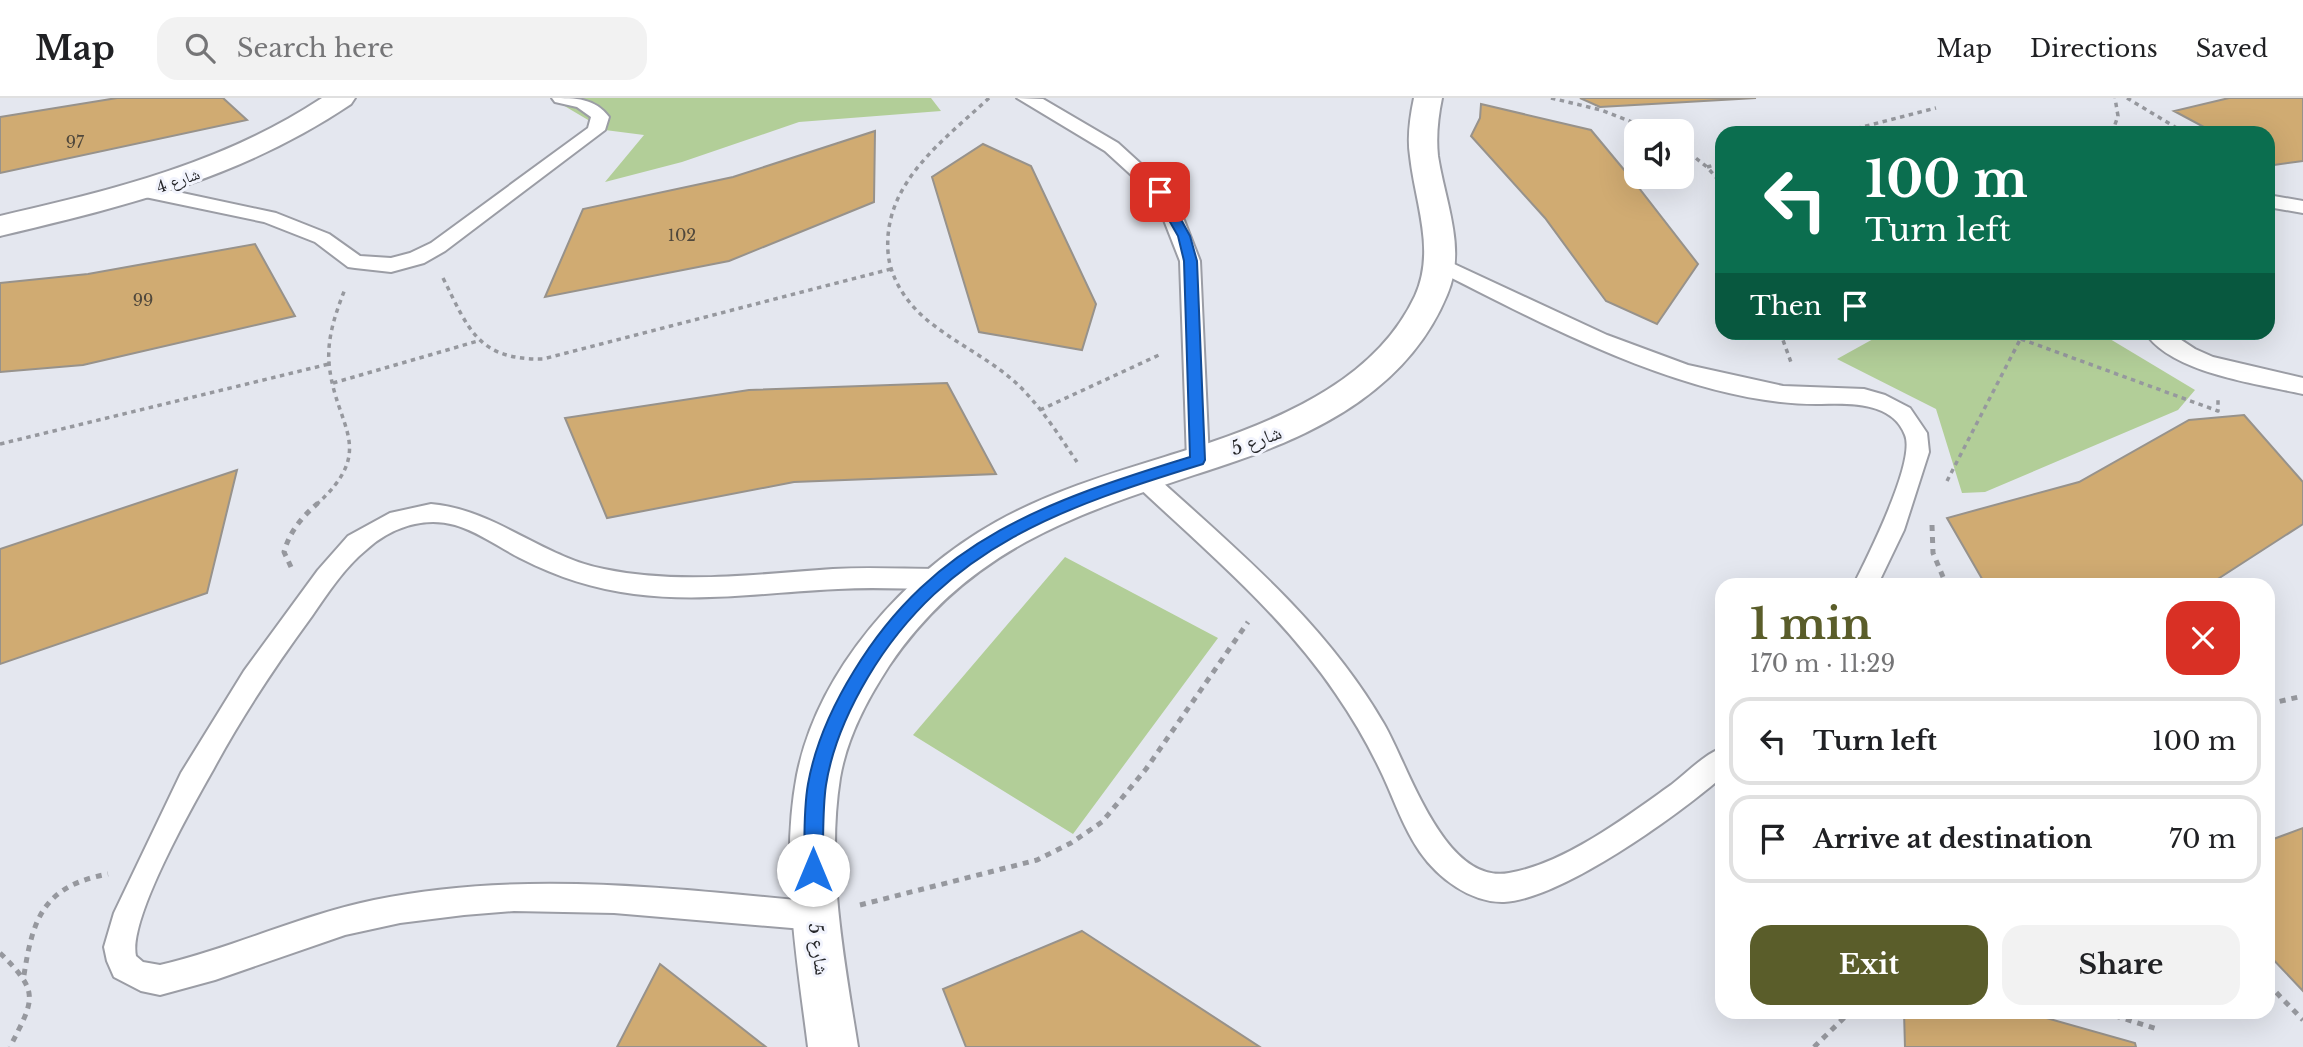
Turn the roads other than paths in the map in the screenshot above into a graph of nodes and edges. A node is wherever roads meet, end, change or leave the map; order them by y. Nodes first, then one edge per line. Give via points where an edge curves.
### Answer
1 (341, 98) edge
2 (561, 98) edge
3 (1026, 98) edge
4 (1428, 98) edge
5 (145, 191) junction
6 (2275, 202) edge
7 (2303, 207) edge
8 (0, 226) edge
9 (1440, 263) junction
10 (2165, 340) edge
11 (2303, 386) edge
12 (1198, 460) junction
13 (1143, 478) junction
14 (1869, 578) edge
15 (940, 579) junction
16 (1715, 766) edge
17 (815, 916) junction
18 (833, 1047) edge

1 - 5 street, شارع 4 via 308,121 233,159
2 - 5 lane via 598,111 596,130 430,252 391,265 355,262 322,238 288,223
3 - 12 lane via 1101,140 1142,173 1160,192 1184,236 1195,339
4 - 9 street, شارع 5 via 1424,154 1439,229
5 - 8 street, شارع 4
6 - 7 lane
9 - 12 street, شارع 5 via 1433,293 1418,321 1373,375 1303,422
9 - 14 lane via 1607,345 1670,369 1770,392 1867,397 1901,414 1919,440 1917,453 1900,511
10 - 11 lane via 2217,365
12 - 13 street, شارع 5
13 - 15 street, شارع 5 via 1097,491 1019,525
13 - 16 lane via 1312,643 1358,704 1429,841 1459,873 1503,888 1523,886 1621,834
15 - 17 street, شارع 5 via 905,612 875,651 849,694 830,741 817,785 812,846
15 - 17 lane via 839,579 719,589 640,585 570,569 455,514 415,514 374,531 342,559 314,594 217,737 148,869 119,941 120,958 128,970 160,980 355,919 459,901 595,897
17 - 18 street, شارع 5

